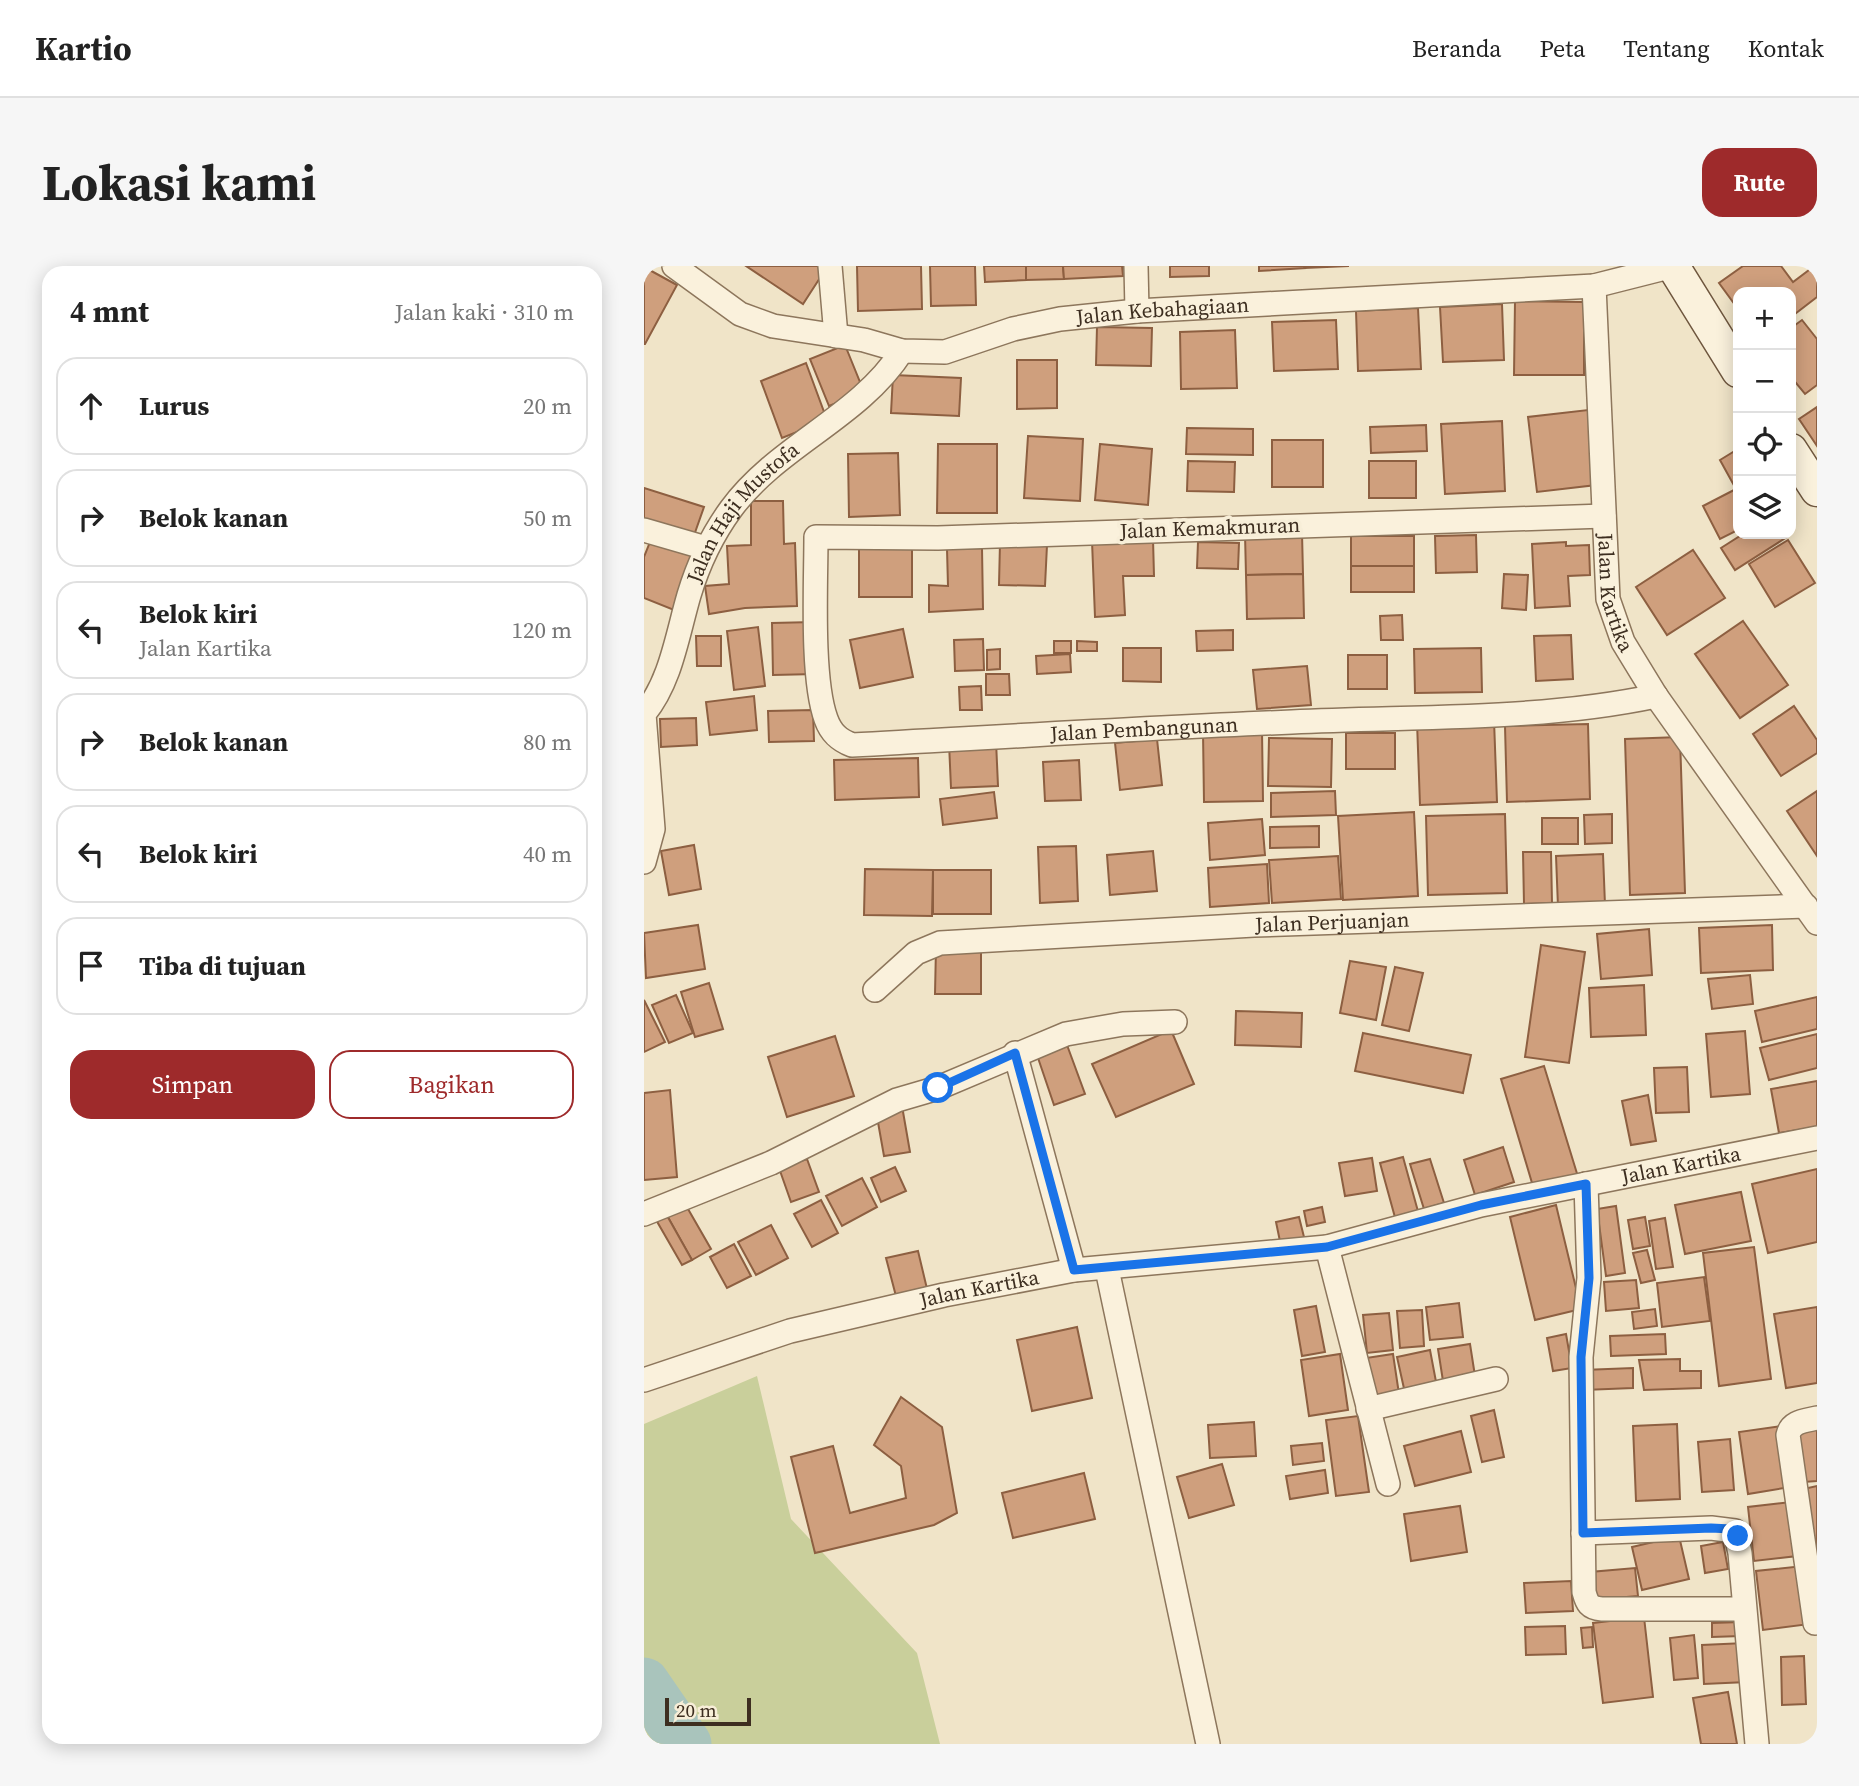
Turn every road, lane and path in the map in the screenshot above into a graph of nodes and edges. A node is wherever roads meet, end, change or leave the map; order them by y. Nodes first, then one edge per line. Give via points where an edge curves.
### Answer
1 (674, 266) edge
2 (831, 266) edge
3 (1136, 266) edge
4 (1673, 266) edge
5 (1594, 286) junction
6 (1137, 311) junction
7 (836, 336) junction
8 (902, 351) junction
9 (1733, 363) edge
10 (1796, 458) edge
11 (1817, 490) edge
12 (1604, 516) junction
13 (644, 530) edge
14 (816, 537) joint
15 (706, 548) junction
16 (1656, 696) junction
17 (644, 714) edge
18 (644, 862) edge
19 (1811, 915) edge
20 (875, 990) dead end
21 (1175, 1022) dead end
22 (1015, 1053) junction
23 (1817, 1138) edge
24 (1586, 1184) junction
25 (644, 1214) edge
26 (1327, 1247) junction
27 (1107, 1269) junction
28 (1074, 1270) junction
29 (1496, 1379) dead end
30 (644, 1380) edge
31 (1368, 1409) junction
32 (1817, 1418) edge
33 (1388, 1484) dead end
34 (1583, 1533) junction
35 (1743, 1609) junction
36 (1815, 1623) edge
37 (1208, 1744) edge
38 (1757, 1744) edge

1 - 7 street, Jalan Kebahagiaan via 740,314 773,326
2 - 7 street
3 - 6 street
4 - 5 street, Jalan Kebahagiaan
4 - 9 main road
5 - 6 street, Jalan Kebahagiaan
5 - 12 street, Jalan Kartika
6 - 8 street, Jalan Kebahagiaan via 1036,323 945,352
7 - 8 street, Jalan Kebahagiaan
8 - 15 street, Jalan Haji Mustofa via 866,396 761,477 731,508
10 - 11 main road
12 - 14 street, Jalan Kemakmuran via 938,538
12 - 16 street, Jalan Kartika via 1605,575 1615,623
13 - 15 street
14 - 16 street, Jalan Pembangunan via 822,702 832,730 852,745 1548,713
15 - 17 street, Jalan Haji Mustofa via 664,682
16 - 19 street, Jalan Kartika
17 - 18 street via 653,813 652,840
19 - 20 street, Jalan Perjuanjan via 1254,925 940,943 916,953
21 - 22 street via 1123,1024 1066,1034
22 - 25 street via 938,1088 897,1100 821,1141 716,1188
22 - 28 street
23 - 24 street, Jalan Kartika
24 - 26 street, Jalan Kartika via 1481,1205
24 - 34 street via 1589,1278 1581,1357
26 - 27 street, Jalan Kartika
26 - 31 street
27 - 28 street, Jalan Kartika
27 - 37 street
28 - 30 street, Jalan Kartika via 790,1331
29 - 31 street
31 - 33 street
32 - 36 street via 1796,1423 1788,1435
34 - 35 street via 1584,1592 1594,1609
34 - 35 street via 1731,1529 1738,1536
35 - 38 street

